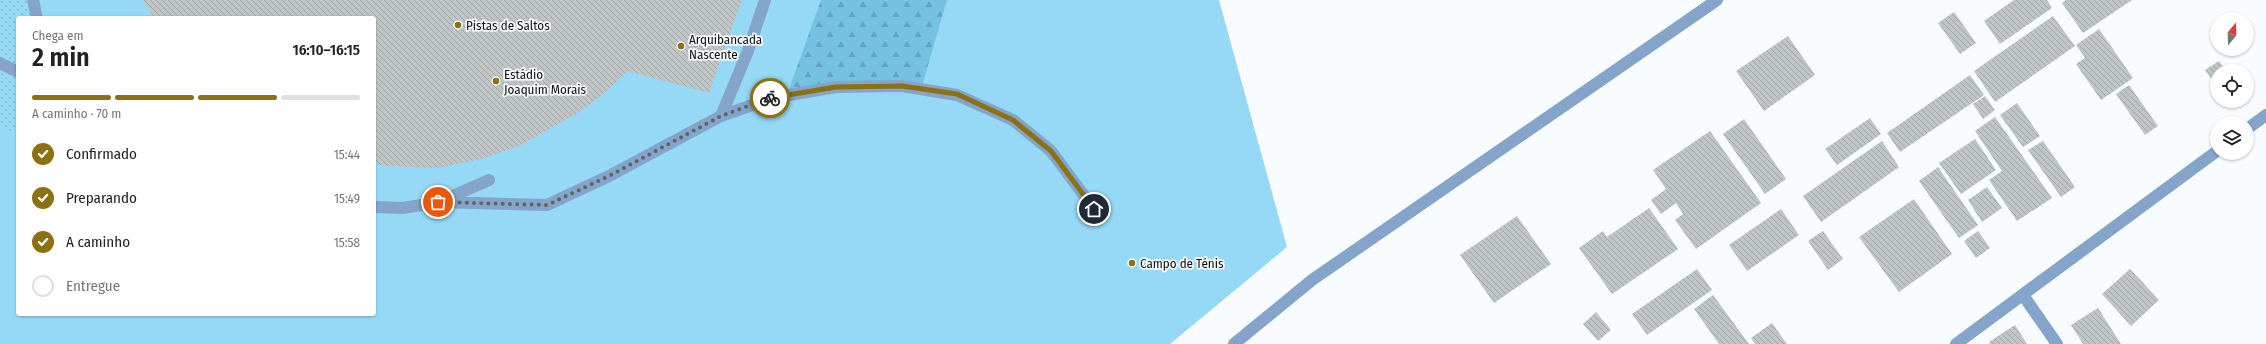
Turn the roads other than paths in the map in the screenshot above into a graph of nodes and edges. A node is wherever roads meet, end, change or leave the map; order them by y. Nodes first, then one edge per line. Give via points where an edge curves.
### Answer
1 (34, 0) edge
2 (765, 0) edge
3 (1717, 0) edge
4 (37, 16) edge
5 (0, 63) edge
6 (16, 71) edge
7 (2266, 115) edge
8 (721, 116) junction
9 (2254, 124) edge
10 (2210, 156) edge
11 (489, 180) dead end
12 (438, 202) junction
13 (376, 207) edge
14 (1094, 209) dead end
15 (2023, 295) junction
16 (1234, 344) edge
17 (1956, 344) edge
18 (2057, 344) edge

1 - 4 street
2 - 8 street via 748,51
3 - 16 street via 1312,280
5 - 6 street
7 - 9 street
8 - 12 street via 609,176 547,205
8 - 14 street via 772,98 836,87 902,86 957,94 1013,120 1051,151
10 - 15 street
11 - 12 street
12 - 13 street via 403,208
15 - 17 street
15 - 18 street

